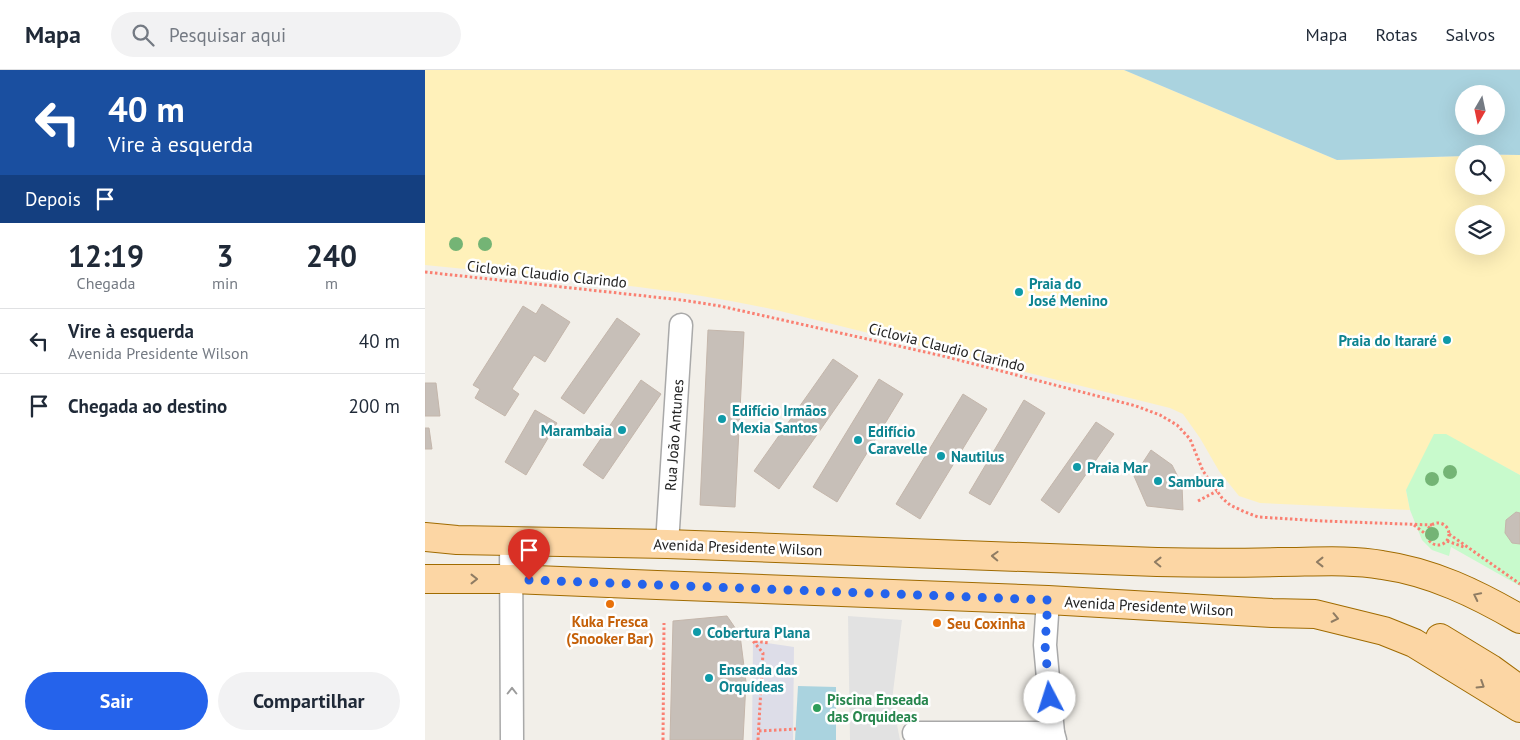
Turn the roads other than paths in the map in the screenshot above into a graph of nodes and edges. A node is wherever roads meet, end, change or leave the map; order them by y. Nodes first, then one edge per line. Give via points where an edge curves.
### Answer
1 (681, 325) dead end
2 (425, 537) edge
3 (511, 541) junction
4 (667, 544) junction
5 (425, 579) edge
6 (512, 580) junction
7 (1048, 600) junction
8 (1271, 613) junction
9 (1520, 619) edge
10 (1520, 690) edge
11 (1520, 708) edge
12 (914, 732) dead end
13 (1054, 736) edge
14 (513, 740) edge

1 - 4 street, Rua João Antunes
2 - 3 main road, Avenida Presidente Wilson
3 - 4 main road, Avenida Presidente Wilson
3 - 6 street
9 -> 4 main road, Avenida Presidente Wilson via 1459,587 1382,564 1100,560
5 -> 6 main road, Avenida Presidente Wilson
6 - 7 main road, Avenida Presidente Wilson
14 -> 6 street
7 - 8 main road, Avenida Presidente Wilson
7 - 13 street via 1045,645
8 - 10 main road via 1325,598 1388,612 1446,641
8 -> 11 main road, Avenida Presidente Wilson via 1316,614 1384,631 1414,643
12 - 13 street

